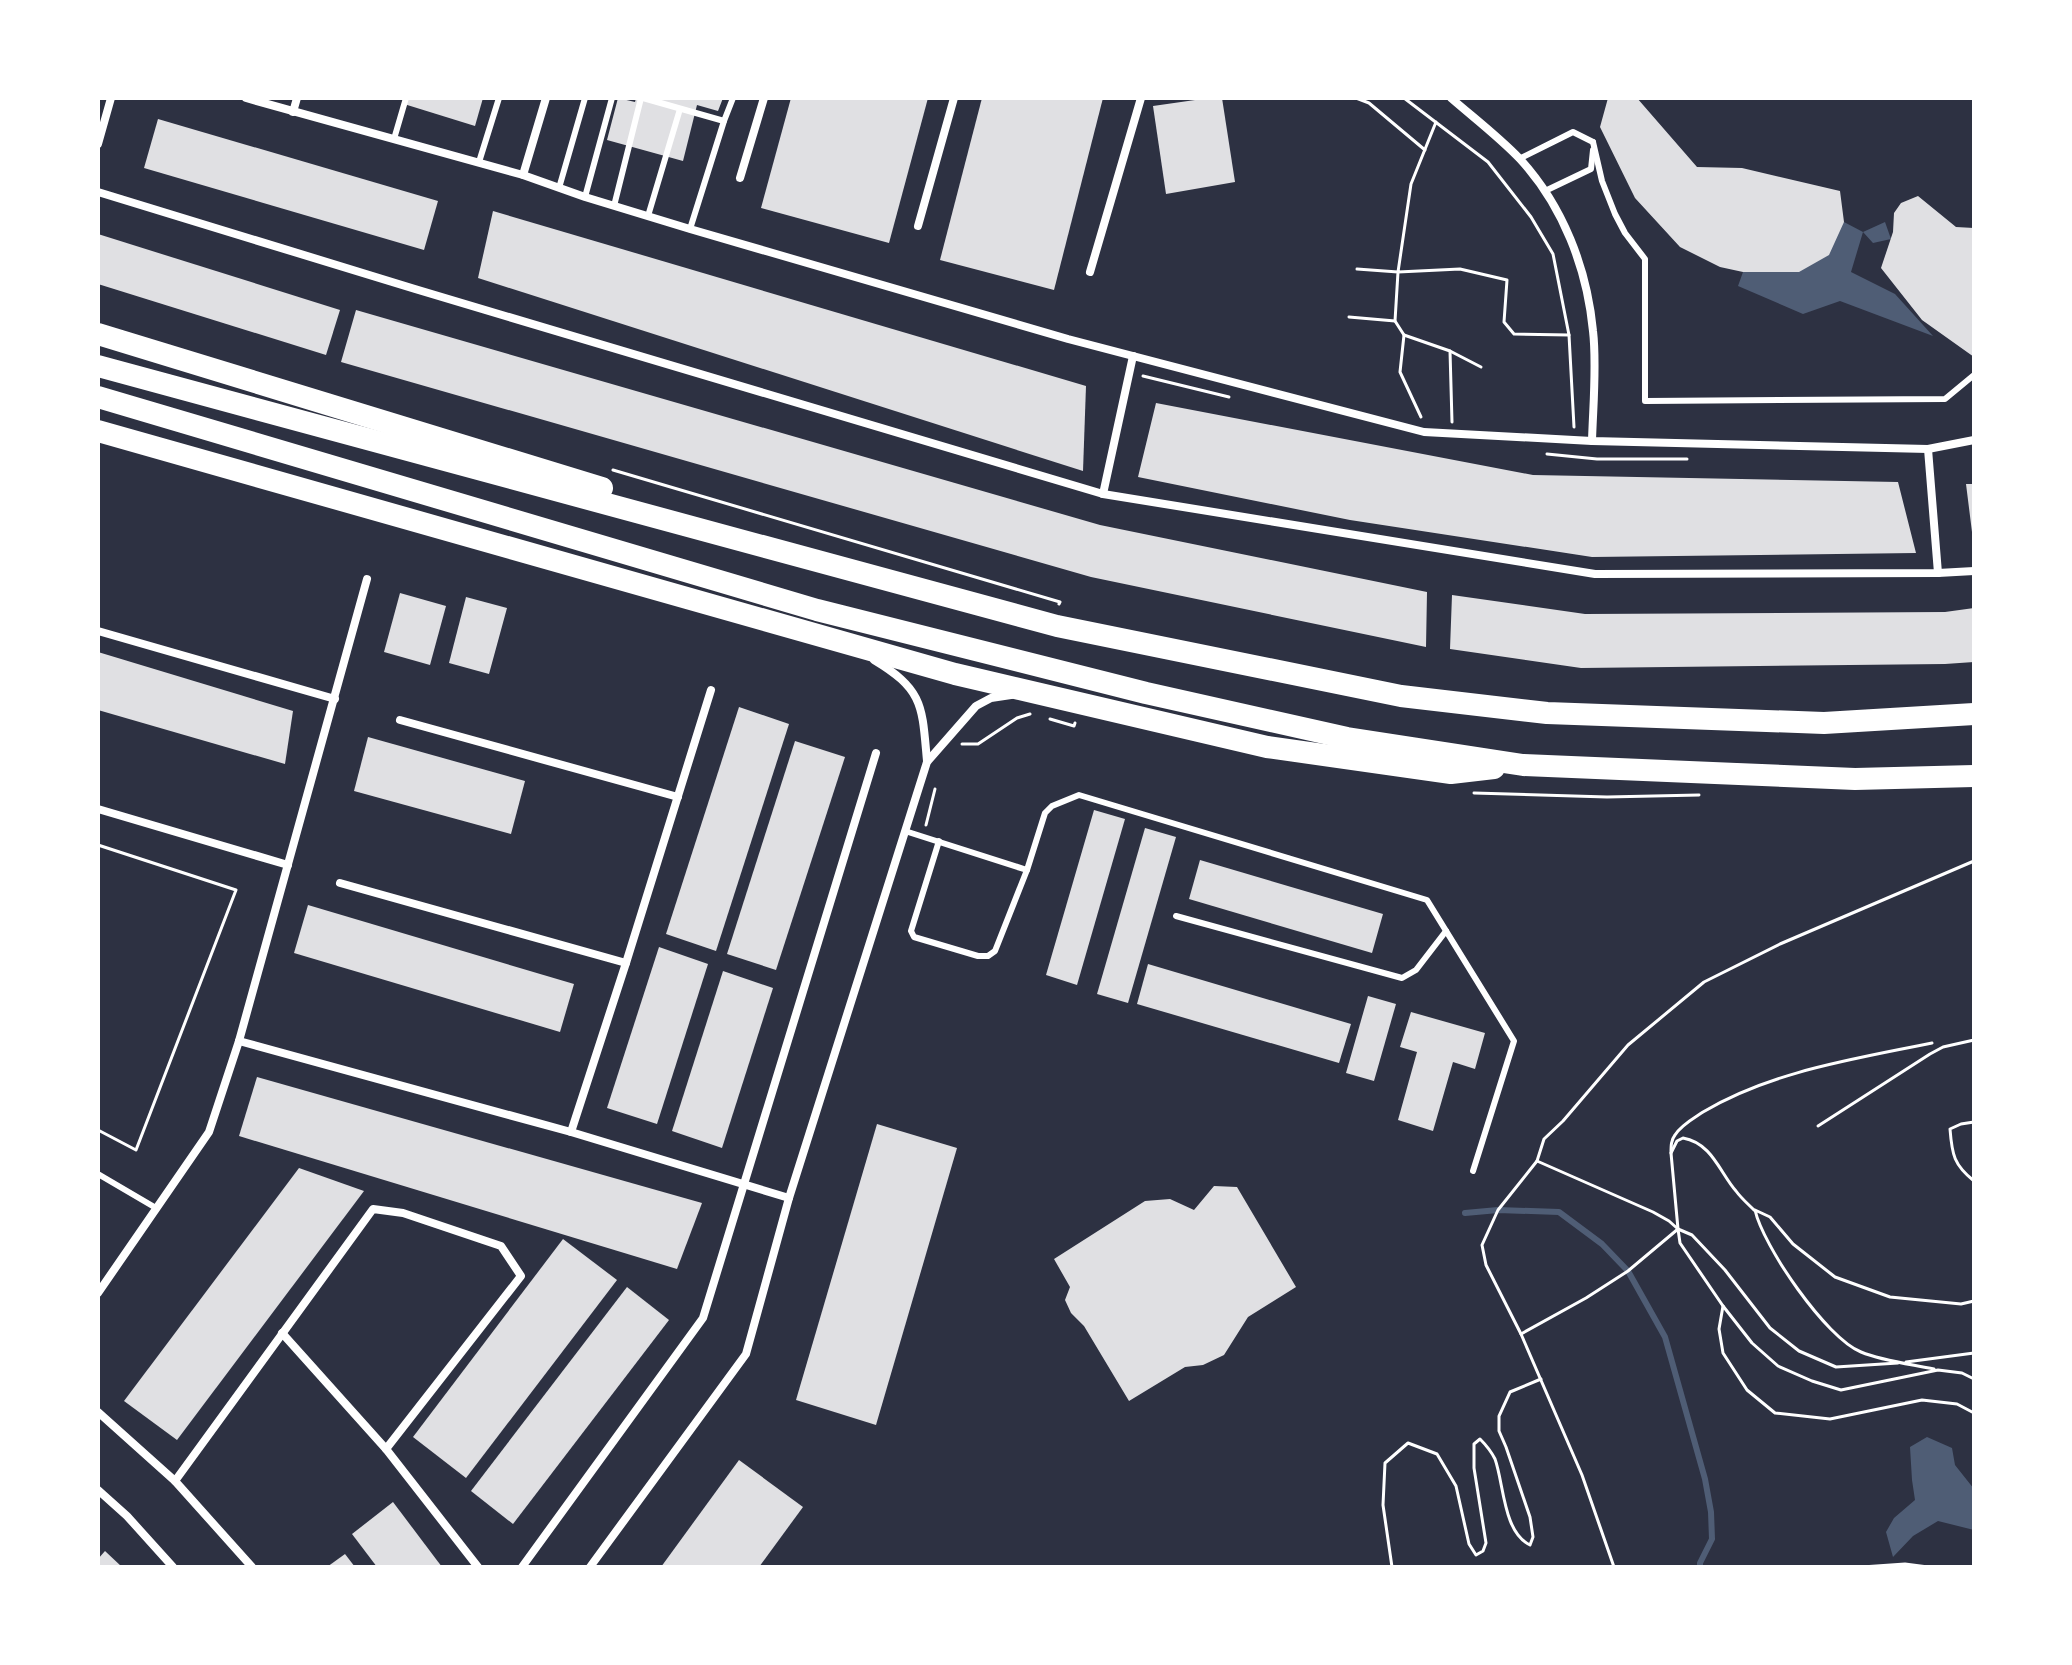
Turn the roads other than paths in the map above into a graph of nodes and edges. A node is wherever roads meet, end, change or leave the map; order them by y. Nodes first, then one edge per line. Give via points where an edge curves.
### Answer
1 (111, 98) edge
2 (246, 98) edge
3 (297, 98) edge
4 (406, 98) edge
5 (499, 98) edge
6 (546, 98) edge
7 (585, 98) edge
8 (612, 98) edge
9 (642, 98) edge
10 (733, 98) edge
11 (764, 98) edge
12 (954, 98) edge
13 (1141, 98) edge
14 (1451, 98) edge
15 (680, 109) junction
16 (293, 112) junction
17 (724, 121) junction
18 (394, 139) junction
19 (1593, 142) junction
20 (98, 144) edge
21 (1519, 159) junction
22 (479, 162) junction
23 (523, 175) junction
24 (740, 178) dead end
25 (559, 188) junction
26 (1545, 191) junction
27 (98, 192) edge
28 (585, 197) junction
29 (614, 206) junction
30 (648, 216) junction
31 (918, 226) dead end
32 (690, 229) junction
33 (1090, 272) dead end
34 (98, 334) edge
35 (1133, 356) junction
36 (98, 366) edge
37 (1974, 375) edge
38 (98, 397) edge
39 (98, 431) edge
40 (1974, 440) edge
41 (1592, 441) junction
42 (1928, 449) junction
43 (1103, 494) junction
44 (1974, 571) edge
45 (1938, 573) junction
46 (367, 579) dead end
47 (931, 592) junction
48 (98, 631) edge
49 (839, 642) junction
50 (711, 690) dead end
51 (1046, 695) junction
52 (335, 699) junction
53 (1974, 714) edge
54 (400, 720) dead end
55 (876, 753) dead end
56 (927, 762) junction
57 (1523, 765) junction
58 (1974, 776) edge
59 (678, 797) junction
60 (98, 809) edge
61 (905, 831) junction
62 (939, 841) junction
63 (288, 865) junction
64 (1027, 870) junction
65 (340, 883) dead end
66 (1176, 916) dead end
67 (1446, 931) junction
68 (626, 963) junction
69 (239, 1041) junction
70 (571, 1132) junction
71 (1473, 1171) dead end
72 (98, 1174) edge
73 (744, 1184) junction
74 (789, 1198) junction
75 (156, 1208) junction
76 (98, 1293) edge
77 (282, 1333) junction
78 (98, 1412) edge
79 (386, 1449) junction
80 (175, 1481) junction
81 (98, 1490) edge
82 (173, 1567) edge
83 (252, 1567) edge
84 (478, 1567) edge
85 (522, 1567) edge
86 (590, 1567) edge

1 - 20 street
2 - 16 street
3 - 16 street
4 - 18 lane
5 - 22 lane
6 - 23 street
7 - 25 lane
8 - 28 lane
9 - 15 lane
9 - 29 lane
10 - 17 lane
11 - 24 street
12 - 31 street
13 - 33 street
14 - 21 street
15 - 17 lane
15 - 30 lane
16 - 18 street
17 - 32 lane
18 - 22 street
19 - 21 lane via 1573,132
19 - 26 lane via 1591,169
19 - 37 lane via 1615,214 1645,259 1645,401 1945,399
21 - 26 street
22 - 23 street
23 - 25 street
25 - 28 street
26 - 41 street via 1579,258 1588,294 1594,333
27 - 43 street
28 - 29 street
29 - 30 street
30 - 32 street
32 - 35 street
34 - 47 highway
35 - 41 street via 1424,432
35 - 43 street
36 - 47 highway
38 - 57 highway via 817,610 1347,738
39 - 49 highway
40 - 42 street
41 - 42 street
42 - 45 street
43 - 45 street via 1595,574
44 - 45 street
46 - 52 street
47 - 53 highway via 1086,633 1415,698 1547,713 1824,723
48 - 52 street
49 - 51 highway
49 - 56 street via 913,689
50 - 59 street
51 - 56 street via 1010,695 976,706
51 - 57 highway via 1267,747 1451,773
52 - 63 street
54 - 59 street
55 - 73 street
56 - 61 street
57 - 58 highway via 1855,779
59 - 68 street
60 - 63 street
61 - 62 lane
61 - 74 street
62 - 64 lane
62 - 64 lane via 911,931 914,937 988,956 995,951
63 - 69 street
64 - 67 lane via 1045,813 1079,795 1427,900
65 - 68 street
66 - 67 lane via 1402,978 1416,970
67 - 71 lane via 1514,1041
68 - 70 street
69 - 70 street
69 - 75 street via 209,1132
70 - 73 street
72 - 75 lane
73 - 74 street
73 - 85 street via 703,1318
74 - 86 street via 746,1354
75 - 76 street
77 - 79 street
77 - 79 street via 373,1209 403,1213 501,1246 521,1276
77 - 80 street
78 - 80 street
79 - 84 street
80 - 83 street
81 - 82 street

